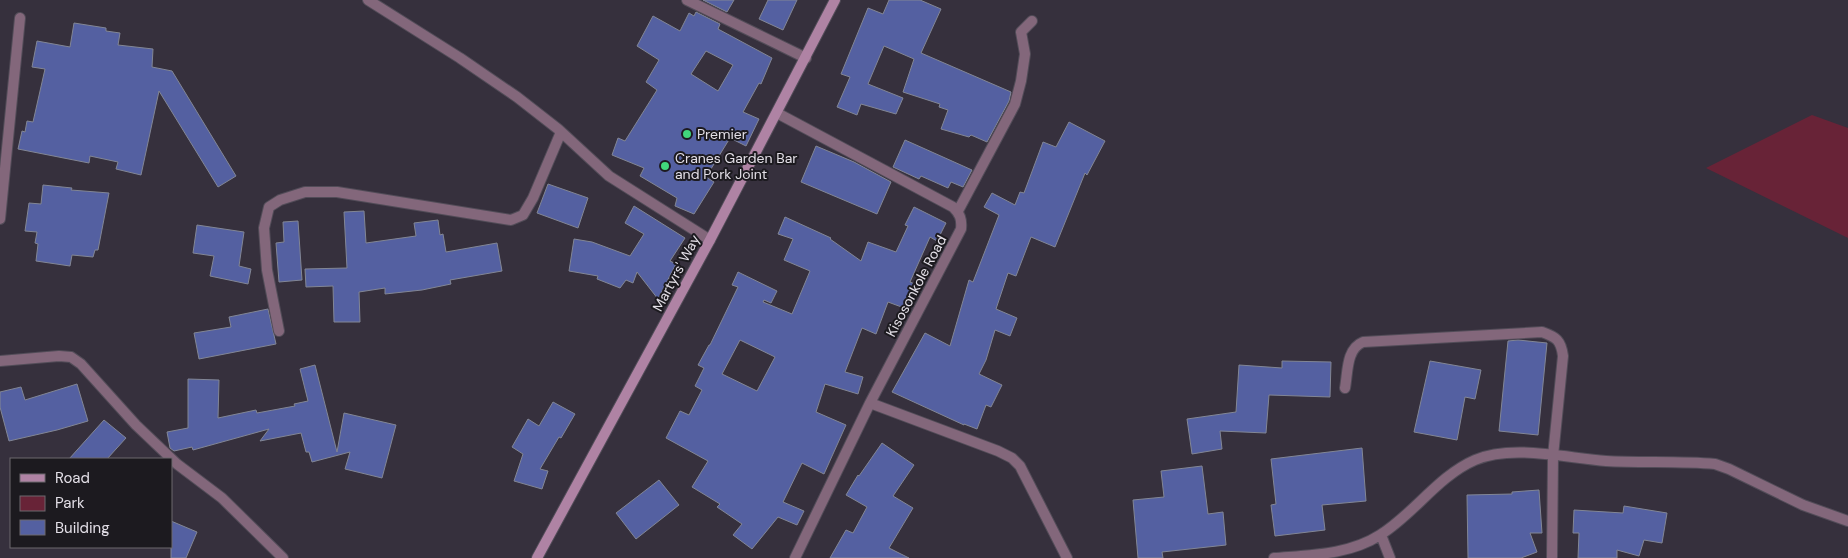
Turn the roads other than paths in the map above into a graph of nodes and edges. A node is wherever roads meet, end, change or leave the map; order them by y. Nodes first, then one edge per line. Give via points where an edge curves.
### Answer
1 (368, 0) edge
2 (687, 0) edge
3 (835, 0) edge
4 (20, 18) dead end
5 (1032, 21) dead end
6 (806, 58) junction
7 (777, 113) junction
8 (561, 132) junction
9 (958, 211) junction
10 (0, 219) edge
11 (710, 240) junction
12 (280, 330) dead end
13 (0, 360) edge
14 (1345, 388) dead end
15 (870, 403) junction
16 (1553, 456) junction
17 (171, 458) edge
18 (172, 459) edge
19 (1848, 521) edge
20 (1381, 535) junction
21 (283, 558) edge
22 (537, 558) edge
23 (795, 558) edge
24 (1067, 558) edge
25 (1274, 558) edge
26 (1390, 558) edge
27 (1552, 558) edge

1 - 8 street via 517,97
2 - 6 street
3 - 6 main road, Martyrs' Way
4 - 10 street
5 - 9 street via 1021,32 1025,54 1014,104
6 - 7 main road, Martyrs' Way
7 - 9 street
7 - 11 main road, Martyrs' Way
8 - 11 street via 609,176
8 - 12 street via 533,198 523,215 512,220 337,192 305,192 269,207 264,228 267,270
9 - 15 street, Kisosonkole Road via 961,229
11 - 22 main road, Martyrs' Way
13 - 17 street via 71,357
14 - 16 street via 1351,352 1357,344 1364,342 1542,332 1561,344 1563,356
15 - 23 street, Kisosonkole Road
15 - 24 street via 1012,458 1029,481
16 - 19 street via 1715,464 1803,505
16 - 20 street via 1494,454 1475,460 1457,469
16 - 27 street
18 - 21 street via 222,498
20 - 25 street via 1339,552
20 - 26 street

